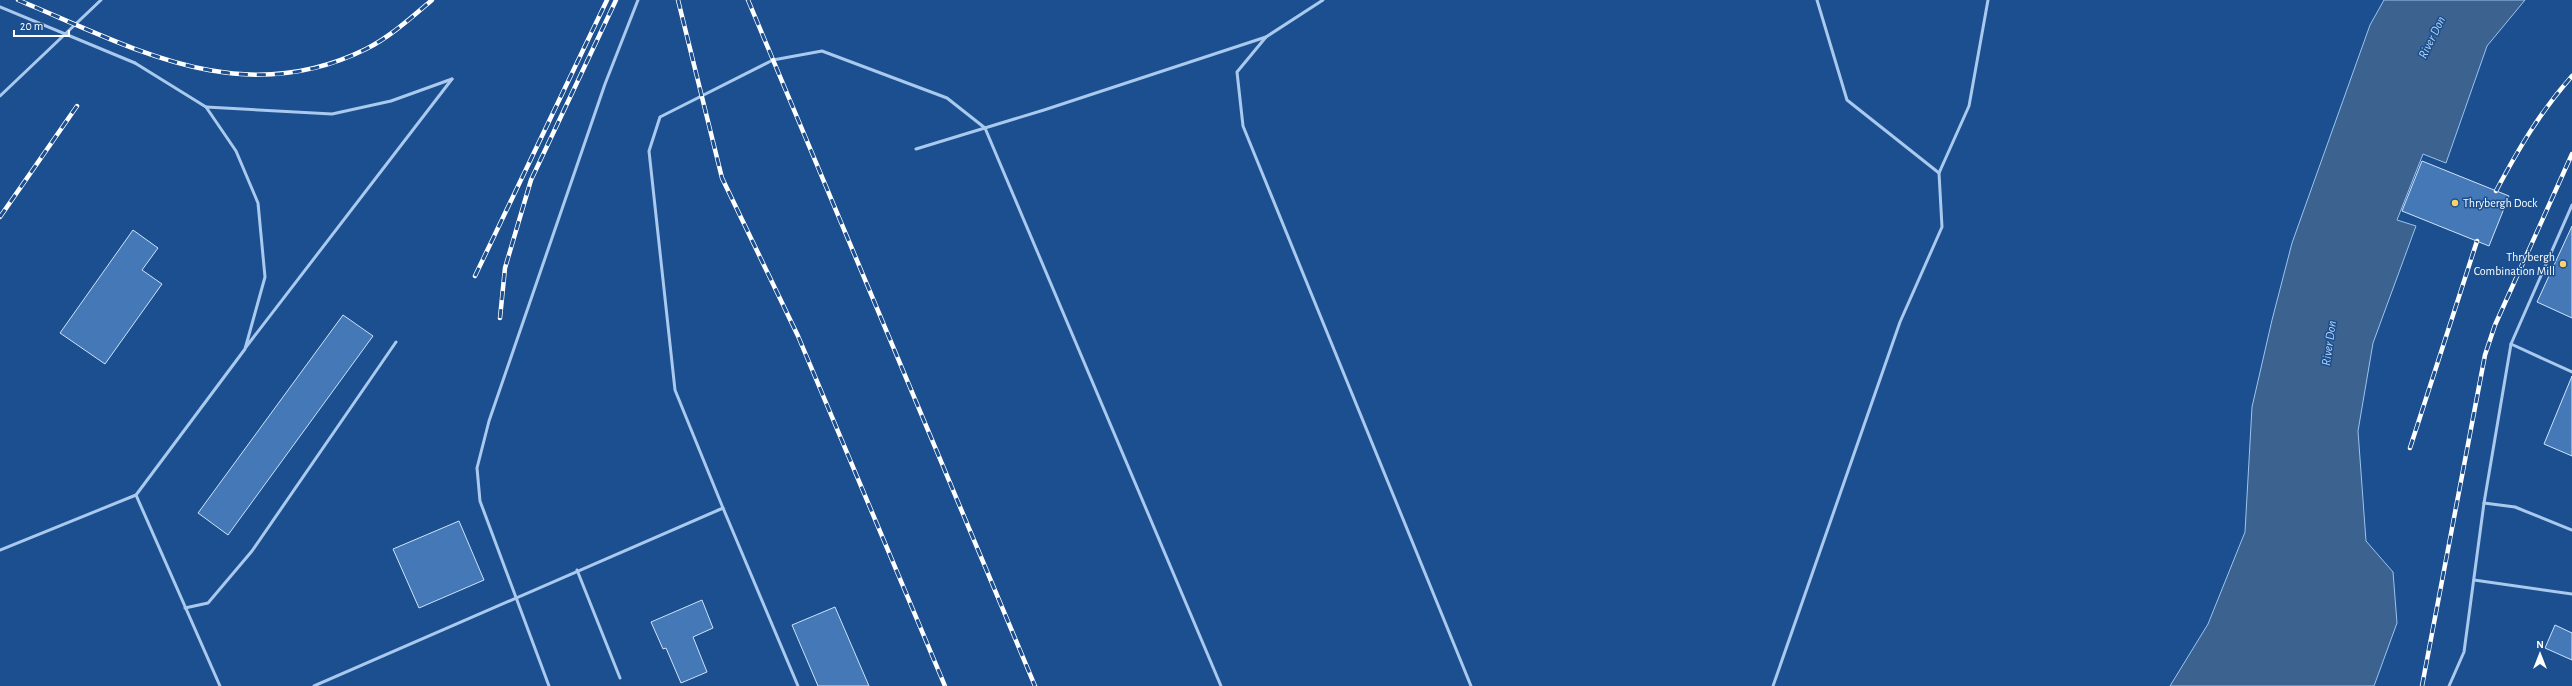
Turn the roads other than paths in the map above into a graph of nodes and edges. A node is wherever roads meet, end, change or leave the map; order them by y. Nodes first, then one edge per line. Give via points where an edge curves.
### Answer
1 (100, 0) edge
2 (638, 0) edge
3 (1323, 0) edge
4 (1817, 0) edge
5 (1988, 0) edge
6 (0, 7) edge
7 (1266, 37) junction
8 (0, 96) edge
9 (206, 107) junction
10 (985, 128) junction
11 (916, 149) dead end
12 (1939, 173) junction
13 (2572, 205) edge
14 (396, 342) dead end
15 (2511, 344) junction
16 (245, 349) junction
17 (2572, 372) edge
18 (136, 495) junction
19 (2484, 503) junction
20 (723, 508) junction
21 (2572, 530) edge
22 (0, 550) edge
23 (577, 570) junction
24 (2474, 580) junction
25 (2572, 594) edge
26 (514, 597) junction
27 (185, 608) junction
28 (620, 678) dead end
29 (220, 686) edge
30 (314, 686) edge
31 (549, 686) edge
32 (798, 686) edge
33 (1221, 686) edge
34 (1471, 686) edge
35 (1773, 686) edge
36 (2449, 686) edge

1 - 8 lane
2 - 26 lane via 605,84 510,359 489,421 477,468 480,501
3 - 7 lane
4 - 12 lane via 1847,100
5 - 12 lane via 1969,106
6 - 9 lane, bridge via 135,63
7 - 10 lane
7 - 34 lane via 1237,72 1243,126
9 - 16 lane via 236,151 258,204 265,277
9 - 16 lane via 332,114 392,101 452,79
10 - 11 lane
10 - 20 lane via 947,98 822,51 773,60 660,117 649,151 675,390
10 - 33 lane
12 - 35 lane via 1942,227 1900,322
13 - 15 lane
14 - 27 lane via 252,551 208,603
15 - 17 lane
15 - 19 lane
16 - 18 lane
18 - 22 lane
18 - 27 lane
19 - 21 lane via 2515,507
19 - 24 lane
20 - 23 lane
20 - 32 lane
23 - 26 lane
23 - 28 lane
24 - 25 lane
24 - 36 lane via 2464,652
26 - 30 lane
26 - 31 lane
27 - 29 lane

